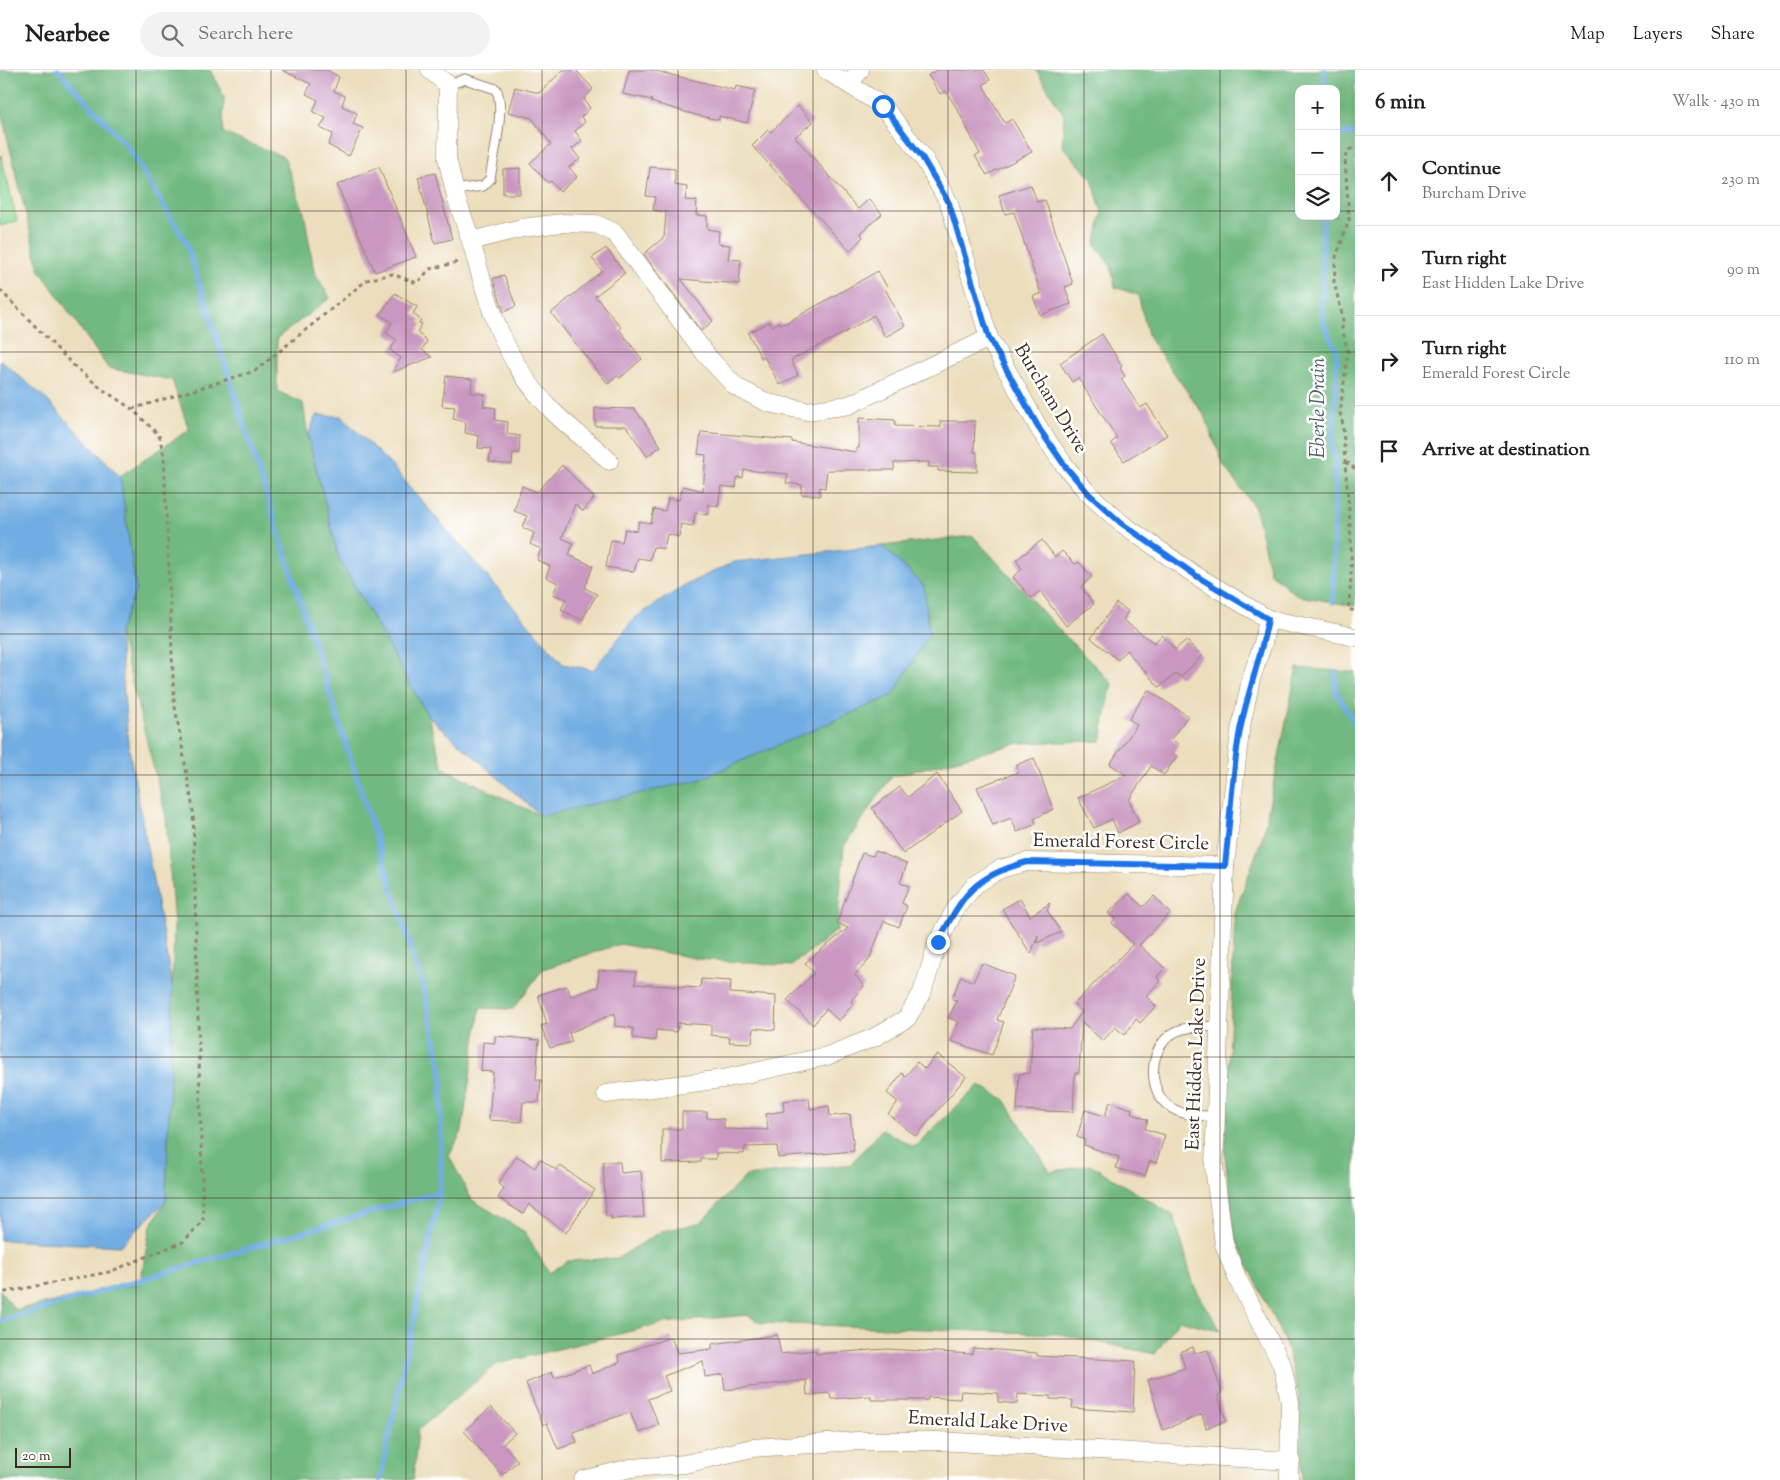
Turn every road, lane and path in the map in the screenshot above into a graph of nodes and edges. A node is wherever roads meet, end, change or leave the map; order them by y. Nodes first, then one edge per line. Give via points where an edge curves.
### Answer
1 (430, 70) edge
2 (826, 70) edge
3 (855, 77) edge
4 (451, 78) edge
5 (1355, 147) edge
6 (454, 190) junction
7 (473, 249) junction
8 (0, 290) edge
9 (989, 338) junction
10 (132, 409) junction
11 (609, 461) dead end
12 (1344, 464) junction
13 (1355, 469) edge
14 (1355, 611) edge
15 (1268, 619) junction
16 (1355, 637) edge
17 (1225, 866) junction
18 (1219, 1026) junction
19 (606, 1094) dead end
20 (1216, 1116) junction
21 (0, 1293) edge
22 (1291, 1461) junction
23 (685, 1464) junction
24 (583, 1480) edge
25 (674, 1480) edge
26 (1289, 1480) edge

1 - 4 street
2 - 3 street, Burcham Drive
3 - 9 street, Burcham Drive via 883,106 922,157 949,203
4 - 6 street via 447,158
4 - 6 lane via 496,89 500,102 490,179 483,186
5 - 12 path via 1345,158 1349,220 1336,257 1334,282 1348,352 1340,413
6 - 7 street
7 - 9 street via 522,228 596,224 615,233 707,356 736,387 768,403 807,410 849,404
7 - 10 path via 430,269 417,283 392,274 367,280 255,371
7 - 11 street via 490,310 514,363 547,406
8 - 10 path via 73,365
9 - 15 street, Burcham Drive via 1040,430 1089,494 1121,523 1190,572
10 - 21 path via 158,435 164,456 174,701 193,809 203,1221 183,1242 110,1272
12 - 13 path via 1349,463
12 - 14 path via 1353,580 1348,610
15 - 16 street, Burcham Drive
15 - 17 street, East Hidden Lake Drive via 1240,731
17 - 18 street, East Hidden Lake Drive
17 - 19 street, Emerald Forest Circle via 1027,862 1000,869 976,884 957,906 938,942 922,993 907,1018 875,1037 827,1056 723,1079
18 - 20 street, East Hidden Lake Drive
18 - 20 lane via 1180,1030 1170,1035 1160,1049 1152,1077 1157,1094 1168,1105 1194,1116
20 - 22 street, East Hidden Lake Drive via 1214,1167 1224,1244 1237,1278 1282,1365 1290,1402
22 - 23 street, Emerald Lake Drive via 938,1441 857,1441 752,1448
22 - 26 street, East Hidden Lake Drive
23 - 24 street, Emerald Lake Drive via 630,1468
23 - 25 street

